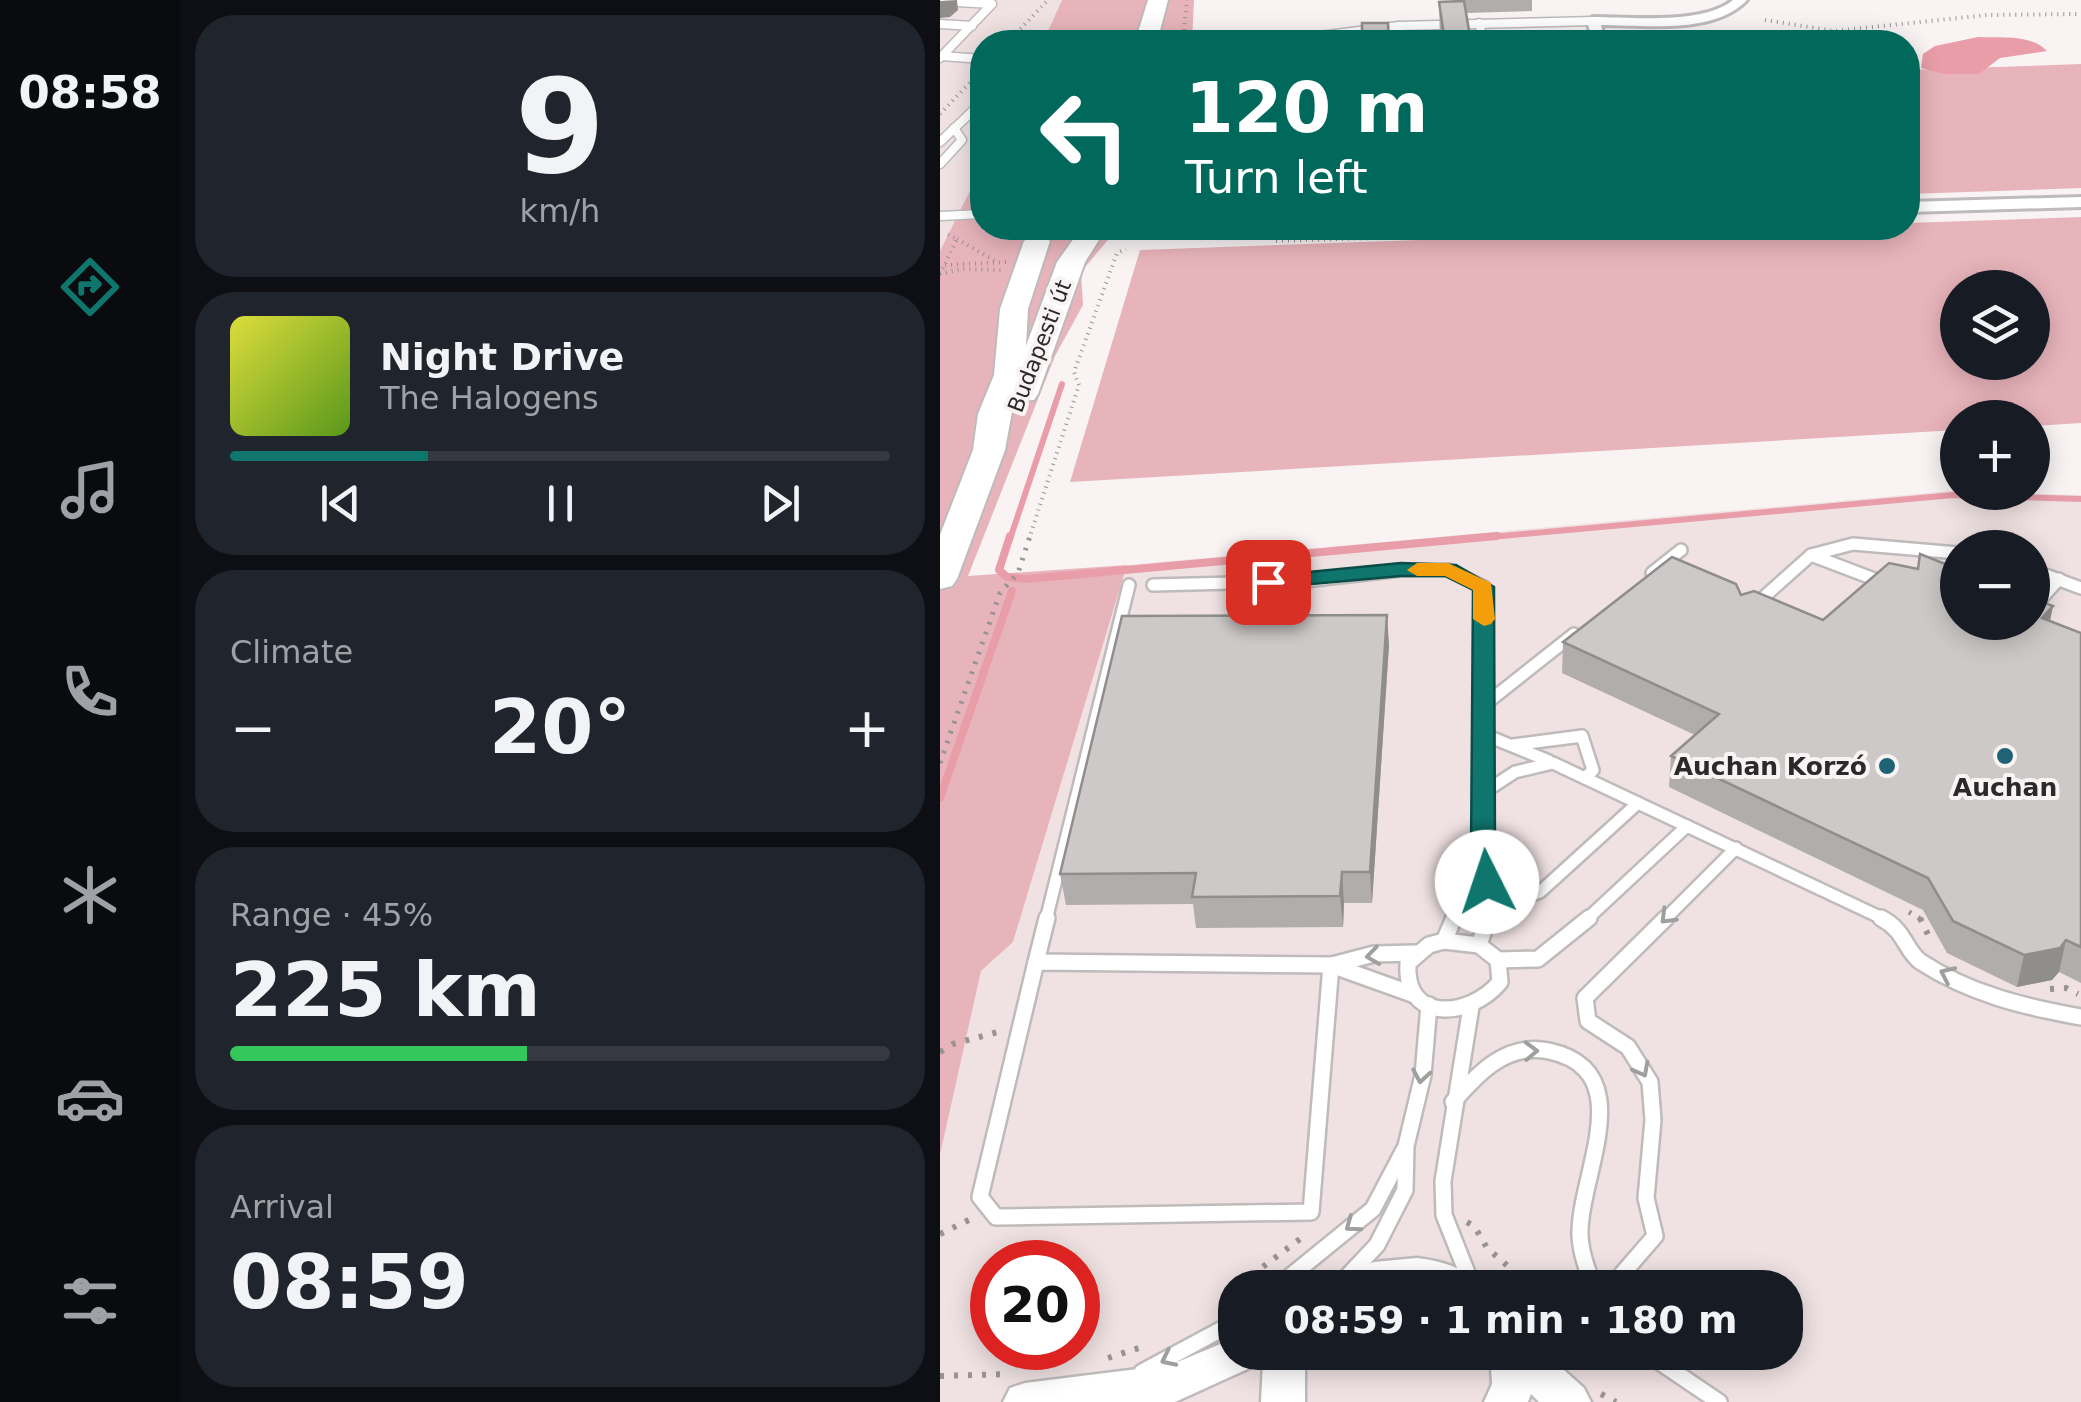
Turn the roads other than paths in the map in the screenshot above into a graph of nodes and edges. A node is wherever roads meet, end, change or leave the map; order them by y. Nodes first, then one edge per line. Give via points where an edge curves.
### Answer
1 (1158, 0) edge
2 (1741, 0) edge
3 (940, 1) edge
4 (1593, 21) junction
5 (1479, 23) junction
6 (940, 24) edge
7 (972, 26) junction
8 (1399, 26) junction
9 (1149, 30) edge
10 (1375, 30) edge
11 (1400, 30) edge
12 (1481, 30) edge
13 (1596, 30) edge
14 (941, 54) edge
15 (970, 58) edge
16 (970, 113) edge
17 (954, 128) junction
18 (940, 142) edge
19 (940, 164) edge
20 (2081, 202) edge
21 (1920, 207) edge
22 (970, 215) edge
23 (940, 216) edge
24 (952, 216) junction
25 (970, 220) edge
26 (1019, 240) edge
27 (1105, 240) edge
28 (989, 450) junction
29 (1681, 550) dead end
30 (1940, 551) edge
31 (1811, 555) junction
32 (2050, 576) edge
33 (940, 579) edge
34 (2059, 579) junction
35 (1154, 585) dead end
36 (1128, 586) dead end
37 (1636, 586) edge
38 (1894, 586) edge
39 (2081, 588) edge
40 (2050, 589) edge
41 (1742, 617) edge
42 (1590, 622) edge
43 (1484, 706) junction
44 (1484, 734) junction
45 (1513, 745) junction
46 (1553, 763) junction
47 (1585, 778) junction
48 (1483, 793) junction
49 (1638, 803) junction
50 (1687, 826) junction
51 (1736, 848) junction
52 (1483, 853) junction
53 (1490, 910) junction
54 (1444, 941) junction
55 (1479, 945) junction
56 (1416, 954) junction
57 (1498, 960) junction
58 (1036, 962) junction
59 (1331, 965) junction
60 (1413, 995) junction
61 (1429, 1005) junction
62 (1471, 1007) junction
63 (2081, 1017) edge
64 (1454, 1102) junction
65 (1406, 1146) junction
66 (1298, 1270) edge
67 (1354, 1270) edge
68 (1466, 1270) edge
69 (1589, 1270) edge
70 (1626, 1270) edge
71 (1218, 1333) edge
72 (1218, 1364) edge
73 (1284, 1370) edge
74 (1513, 1370) edge
75 (1533, 1370) edge
76 (1671, 1370) edge
77 (1095, 1379) junction
78 (1024, 1388) edge
79 (1283, 1402) edge
80 (1506, 1402) edge
81 (1569, 1402) edge
82 (1718, 1402) edge

1 - 9 main road
2 - 4 street via 1712,16
3 - 7 lane via 992,4
4 - 5 lane
4 - 13 street
5 - 8 lane
5 - 12 lane
6 - 7 lane
7 - 14 lane
8 - 10 lane
8 - 11 lane
14 - 15 lane
16 - 17 lane
17 - 18 lane
17 - 19 lane via 962,140
20 - 21 street
22 - 24 lane
23 - 24 lane
24 - 25 lane
26 - 28 main road, Budapesti út via 1009,376 993,414
27 - 28 main road, Budapesti út via 1070,262 1015,416
28 - 33 main road, Budapesti út
29 - 37 lane
30 - 31 lane via 1853,544
31 - 38 lane
31 - 41 lane
32 - 34 lane
34 - 39 lane
34 - 40 lane
35 - 43 lane via 1448,570 1484,587
36 - 58 lane
42 - 43 lane
43 - 44 lane
44 - 45 lane
44 - 48 lane
45 - 46 lane
45 - 47 lane via 1582,736 1594,770
46 - 47 lane
46 - 48 lane via 1530,765
47 - 49 lane
48 - 52 lane
49 - 50 lane
49 - 53 lane via 1540,892
50 - 51 lane
50 - 57 lane via 1558,946 1538,960
63 -> 51 lane via 2006,1003 1917,960 1901,931 1886,920
51 -> 70 lane via 1585,998 1588,1021 1628,1048 1642,1067 1656,1122 1646,1198 1655,1236
52 - 53 lane
52 - 54 lane
53 - 55 lane
54 - 55 lane
54 - 56 lane
55 - 57 lane
56 -> 59 lane via 1374,954
56 - 60 lane via 1405,974
57 - 62 lane via 1502,971 1494,993
58 - 59 lane
58 - 59 lane via 980,1197 996,1218 1311,1212
59 - 60 lane
60 - 61 lane
61 - 62 lane
61 -> 65 lane
62 - 64 lane
64 - 68 lane via 1444,1215
64 -> 69 lane via 1492,1061 1517,1051 1559,1053 1593,1076 1602,1098 1580,1235
65 -> 66 lane via 1373,1209
65 - 67 lane via 1396,1211 1377,1246
71 -> 77 lane
72 - 77 street via 1173,1384
73 - 79 street
74 - 80 street
75 - 81 street
76 - 82 lane
77 - 78 street

